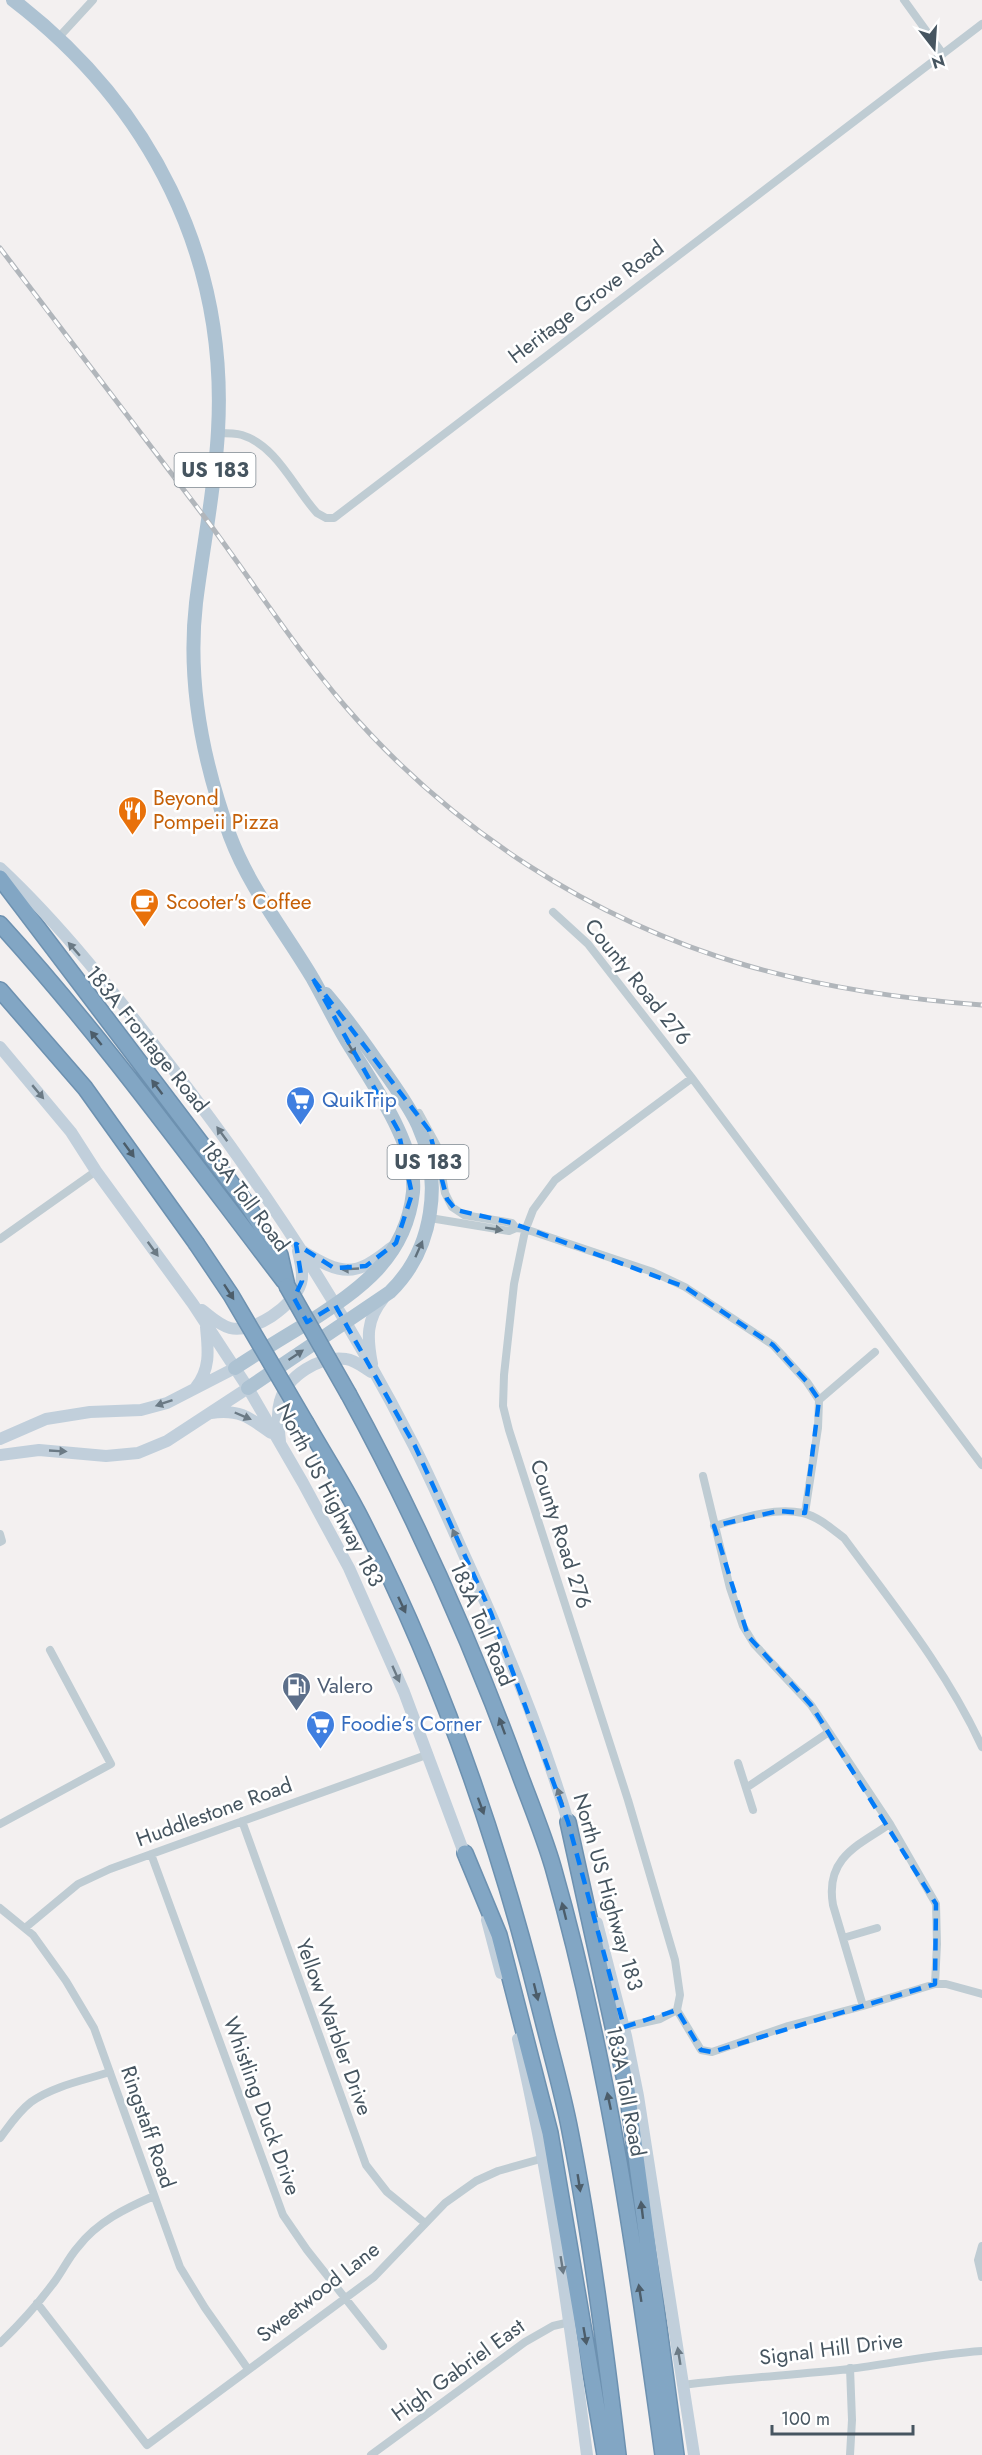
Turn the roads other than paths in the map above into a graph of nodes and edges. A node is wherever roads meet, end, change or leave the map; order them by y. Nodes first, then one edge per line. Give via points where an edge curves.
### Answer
1 (14, 0) edge
2 (93, 0) edge
3 (904, 0) edge
4 (982, 24) edge
5 (58, 37) junction
6 (943, 54) junction
7 (218, 432) junction
8 (0, 868) edge
9 (0, 878) edge
10 (553, 912) dead end
11 (0, 924) edge
12 (313, 979) junction
13 (0, 990) edge
14 (0, 1047) edge
15 (692, 1077) junction
16 (404, 1101) junction
17 (96, 1171) junction
18 (413, 1185) junction
19 (429, 1218) junction
20 (521, 1229) junction
21 (0, 1239) edge
22 (396, 1243) junction
23 (298, 1247) junction
24 (287, 1286) junction
25 (385, 1296) junction
26 (193, 1304) junction
27 (335, 1305) junction
28 (206, 1323) junction
29 (345, 1323) junction
30 (875, 1352) dead end
31 (235, 1368) junction
32 (374, 1374) junction
33 (248, 1388) junction
34 (191, 1391) junction
35 (819, 1400) junction
36 (207, 1414) junction
37 (0, 1439) edge
38 (277, 1439) junction
39 (0, 1455) edge
40 (982, 1464) edge
41 (703, 1476) dead end
42 (805, 1513) junction
43 (714, 1526) junction
44 (0, 1534) edge
45 (0, 1542) edge
46 (50, 1650) dead end
47 (829, 1732) junction
48 (982, 1747) edge
49 (429, 1754) junction
50 (738, 1763) dead end
51 (746, 1788) junction
52 (753, 1810) dead end
53 (242, 1821) junction
54 (568, 1822) junction
55 (0, 1824) edge
56 (890, 1824) junction
57 (465, 1853) junction
58 (151, 1854) junction
59 (0, 1908) edge
60 (25, 1928) junction
61 (877, 1928) dead end
62 (843, 1938) junction
63 (935, 1984) junction
64 (982, 1994) edge
65 (863, 2006) junction
66 (677, 2010) junction
67 (624, 2027) junction
68 (110, 2072) junction
69 (0, 2139) edge
70 (544, 2158) junction
71 (154, 2196) junction
72 (425, 2223) junction
73 (982, 2246) edge
74 (982, 2277) edge
75 (345, 2298) junction
76 (37, 2303) junction
77 (570, 2322) junction
78 (0, 2343) edge
79 (383, 2346) dead end
80 (982, 2351) edge
81 (850, 2368) junction
82 (248, 2369) junction
83 (683, 2385) junction
84 (371, 2455) edge
85 (587, 2455) edge
86 (605, 2455) edge
87 (618, 2455) edge
88 (663, 2455) edge
89 (676, 2455) edge
90 (694, 2455) edge
91 (850, 2455) edge

1 - 5 main road, US 183
2 - 5 street
3 - 6 street
4 - 6 street, Heritage Grove Road
5 - 7 main road, US 183 via 93,72 132,121 182,211 205,286 214,332
6 - 7 street, Heritage Grove Road via 334,518 317,513 258,442
7 - 12 main road, US 183 via 195,607 201,737 232,840 264,901
23 -> 8 main road, 183A Frontage Road via 231,1146 133,1017
24 -> 9 highway via 280,1255 244,1200
10 - 15 street, County Road 276 via 588,944
24 -> 11 highway, 183A Toll Road via 112,1057
12 - 16 main road, US 183 via 358,1033
12 -> 18 main road, US 183 via 398,1130
13 -> 87 highway, bridge via 85,1088 231,1295 358,1512 403,1607 449,1718 501,1863 570,2129 601,2318
14 -> 17 main road via 71,1132
15 - 20 street, County Road 276 via 555,1180
15 - 40 street, County Road 276
16 - 19 main road, US 183 via 422,1137 430,1169
16 - 20 street via 418,1112 437,1146 445,1193 452,1207 464,1215 512,1223
17 - 21 street
17 -> 26 main road
18 - 19 main road
18 - 22 main road, US 183
19 -> 20 street via 509,1231
25 -> 19 main road, US 183 via 412,1264
20 - 35 street via 653,1272 685,1287 773,1345
20 - 66 street, County Road 276 via 503,1406 675,1960 680,1995
22 -> 23 main road via 371,1263 350,1270 327,1265
22 - 27 main road, US 183 via 368,1281
23 - 26 main road via 302,1281 298,1290 289,1304 257,1324 227,1327
23 - 27 main road, 183A Frontage Road
88 -> 24 highway, 183A Toll Road, bridge via 614,2127 552,1865 498,1715 437,1573 395,1483
25 - 29 main road, US 183
25 - 32 main road, US 183 via 373,1313 368,1335
26 - 28 main road
27 - 29 main road, 183A Frontage Road
27 - 31 main road, US 183
28 - 31 main road
28 - 34 main road via 209,1360
29 - 32 main road, 183A Frontage Road
33 -> 29 main road, US 183
30 - 35 street
31 - 33 main road, North US Highway 183
31 - 34 main road
32 - 38 main road via 346,1359 331,1359 309,1368 288,1383 280,1398
54 -> 32 main road, North US Highway 183 / US 183 via 491,1613 415,1446
33 - 36 main road
33 - 38 main road, North US Highway 183
34 -> 37 main road via 141,1410 46,1419
35 - 42 street
36 -> 38 main road via 238,1413
39 -> 36 main road via 39,1450 106,1456 130,1454 167,1441
38 -> 49 main road, North US Highway 183 via 349,1568
41 - 43 street
42 - 43 street via 778,1511
42 - 48 street via 844,1538 940,1668
43 - 47 street via 743,1626 754,1644 811,1705
44 - 45 street
46 - 55 street via 111,1764
47 - 51 street
47 - 56 street
49 - 53 street, Huddlestone Road
49 - 57 main road, North US Highway 183
50 - 51 street
51 - 52 street
53 - 58 street, Huddlestone Road
53 - 72 street, Yellow Warbler Drive via 366,2165 387,2192
54 - 67 main road, North US Highway 183 / US 183
89 -> 54 highway via 627,2090
56 - 62 street via 845,1855 837,1865 831,1892
56 - 63 street via 936,1904
57 - 70 main road, North US Highway 183 via 512,2010
57 -> 86 highway via 499,1935 550,2133
58 - 60 street, Huddlestone Road via 78,1884
58 - 75 street, Whistling Duck Drive via 283,2215
59 - 60 street, Ringstaff Road
60 - 68 street, Ringstaff Road via 72,1990 94,2028
61 - 62 street
62 - 65 street
63 - 64 street
63 - 65 street
65 - 66 street via 706,2052 700,2050
66 - 67 street via 660,2019
83 -> 67 main road, North US Highway 183 / US 183 via 650,2164
68 - 69 street via 31,2102
68 - 71 street, Ringstaff Road
70 - 72 street, Sweetwood Lane via 476,2181
70 -> 77 main road, North US Highway 183
71 - 76 street via 95,2229
71 - 82 street, Ringstaff Road via 180,2267
72 - 75 street, Sweetwood Lane via 374,2277
73 - 74 street via 978,2260
75 - 79 street, Whistling Duck Drive
75 - 82 street, Sweetwood Lane
76 - 78 street
76 - 82 street, Sweetwood Lane via 147,2445
77 - 84 street, High Gabriel East via 553,2326 525,2342
77 - 85 main road, North US Highway 183
80 - 81 street, Signal Hill Drive
81 - 83 street, Signal Hill Drive
81 - 91 street
83 - 90 main road, North US Highway 183 / US 183

